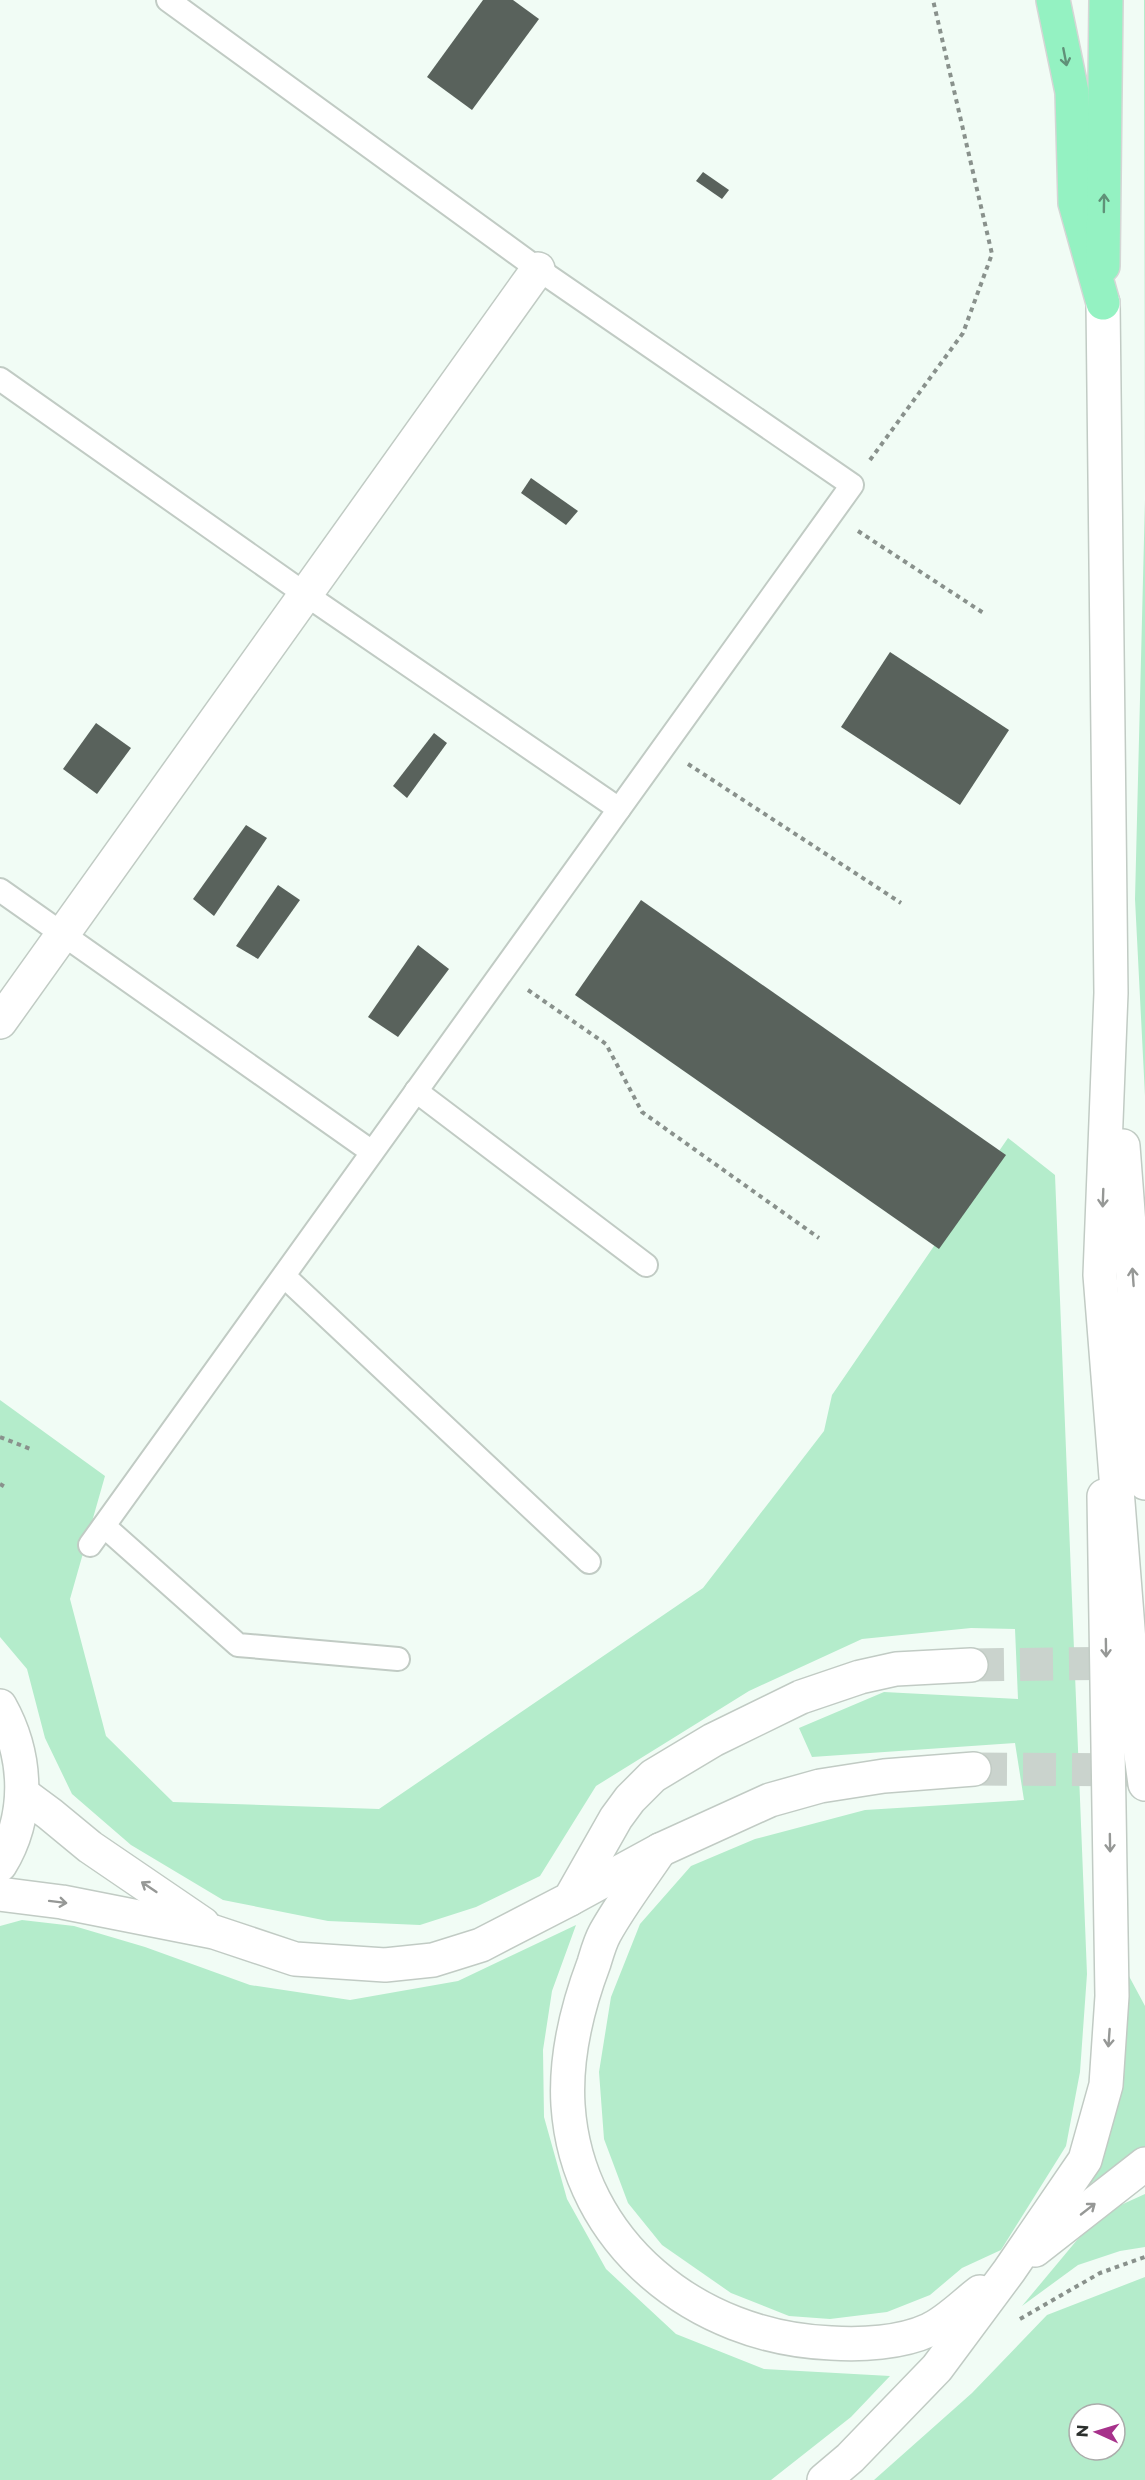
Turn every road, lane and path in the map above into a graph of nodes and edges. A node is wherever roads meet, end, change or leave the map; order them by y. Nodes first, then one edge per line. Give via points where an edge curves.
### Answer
1 (168, 0) edge
2 (933, 0) edge
3 (1053, 0) edge
4 (1106, 0) edge
5 (538, 269) junction
6 (1103, 303) junction
7 (0, 379) edge
8 (852, 485) junction
9 (831, 513) junction
10 (305, 594) junction
11 (985, 614) dead end
12 (663, 748) junction
13 (619, 809) junction
14 (0, 890) edge
15 (901, 903) dead end
16 (63, 934) junction
17 (501, 972) junction
18 (1111, 993) junction
19 (0, 1022) edge
20 (416, 1091) junction
21 (372, 1152) junction
22 (819, 1238) dead end
23 (646, 1265) dead end
24 (1100, 1275) junction
25 (284, 1276) junction
26 (0, 1437) edge
27 (33, 1450) dead end
28 (1145, 1483) edge
29 (0, 1484) edge
30 (5, 1487) dead end
31 (104, 1526) junction
32 (90, 1545) dead end
33 (589, 1562) dead end
34 (398, 1659) dead end
35 (970, 1665) tunnel mouth
36 (0, 1706) edge
37 (974, 1769) tunnel mouth
38 (1145, 1784) edge
39 (23, 1794) junction
40 (660, 1850) junction
41 (0, 1865) edge
42 (0, 1894) edge
43 (570, 1899) junction
44 (214, 1932) junction
45 (1145, 2164) edge
46 (1145, 2257) edge
47 (1009, 2271) junction
48 (1018, 2320) dead end
49 (824, 2480) edge

1 - 5 lane
2 - 8 path via 992,254 963,333
3 -> 6 highway via 1072,92 1075,203
6 -> 4 highway
5 - 8 lane
5 - 10 street
6 - 18 street
7 - 10 lane
8 - 9 lane
9 - 11 path
9 - 12 lane
10 - 13 lane
10 - 16 street
12 - 13 lane
12 - 15 path
13 - 17 lane
14 - 16 lane
16 - 19 street
16 - 21 lane
17 - 20 lane
17 - 22 path via 606,1044 642,1112
18 -> 24 street
28 -> 18 street
20 - 21 lane
20 - 23 lane
21 - 25 lane
24 - 38 street via 1131,1680
24 -> 47 street via 1113,1996 1106,2085 1085,2160
25 - 31 lane
25 - 33 lane
26 - 27 path
29 - 30 path
31 - 32 lane
31 - 34 lane via 238,1645
35 - 43 street via 896,1670 860,1677 801,1697 713,1740 652,1776 630,1799
36 - 39 street via 20,1759
37 - 40 street via 820,1786 770,1800
39 - 41 street via 12,1846
44 -> 39 street via 90,1847
40 - 43 street
40 - 47 street via 604,1934 573,2031 568,2105 576,2148 589,2193 615,2235 660,2280 724,2321 768,2336 805,2342 862,2345 929,2330
42 -> 44 street
43 - 44 street via 481,1945 433,1960 385,1965 295,1959
47 -> 45 street
46 - 48 path via 1100,2273
47 - 49 street via 937,2368

